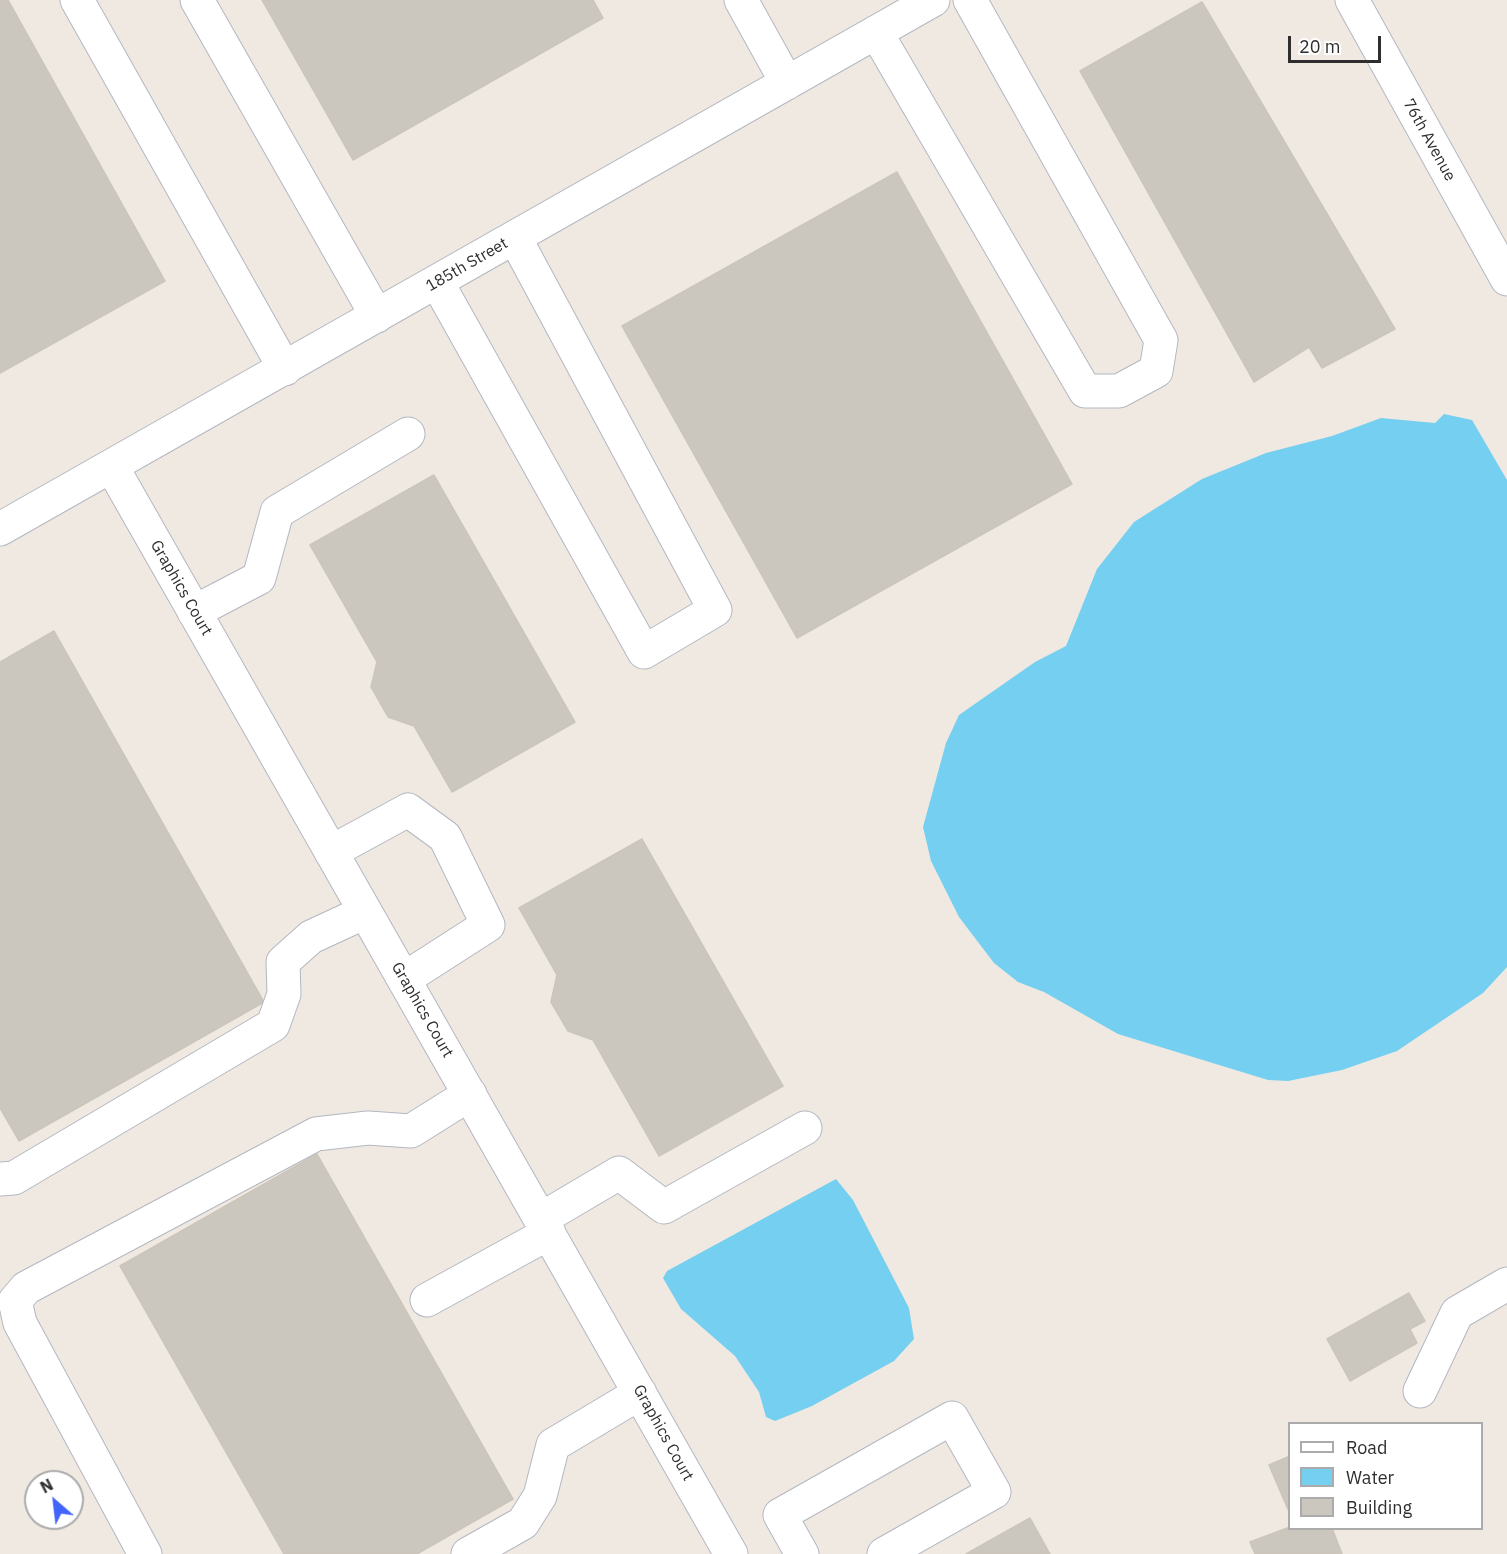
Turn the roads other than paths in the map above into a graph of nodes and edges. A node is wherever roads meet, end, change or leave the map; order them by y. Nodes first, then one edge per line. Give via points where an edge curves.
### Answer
1 (77, 0) edge
2 (197, 0) edge
3 (741, 0) edge
4 (933, 0) edge
5 (970, 0) edge
6 (1352, 0) edge
7 (876, 32) junction
8 (787, 83) junction
9 (515, 238) junction
10 (1507, 279) edge
11 (436, 282) junction
12 (377, 316) junction
13 (285, 369) junction
14 (408, 434) dead end
15 (112, 467) junction
16 (0, 530) edge
17 (194, 612) junction
18 (331, 852) junction
19 (365, 912) junction
20 (404, 979) junction
21 (470, 1094) junction
22 (805, 1128) dead end
23 (0, 1179) edge
24 (545, 1226) junction
25 (1507, 1284) edge
26 (427, 1300) dead end
27 (1420, 1391) dead end
28 (640, 1393) junction
29 (145, 1554) edge
30 (468, 1554) edge
31 (731, 1554) edge
32 (802, 1554) edge
33 (884, 1554) edge

1 - 13 street
2 - 12 street
3 - 8 street
4 - 7 street, 185th Street
5 - 7 street via 1161,340 1155,370 1119,391 1085,390
6 - 10 street, 76th Avenue
7 - 8 street, 185th Street
8 - 9 street, 185th Street
9 - 11 street, 185th Street
9 - 11 street via 715,610 644,652
11 - 12 street, 185th Street
12 - 13 street, 185th Street
13 - 15 street, 185th Street
14 - 17 street via 277,512 259,578
15 - 16 street, 185th Street
15 - 17 street, Graphics Court
17 - 18 street, Graphics Court
18 - 19 street, Graphics Court
18 - 20 street via 408,810 445,837 488,925
19 - 20 street, Graphics Court
19 - 23 street via 311,937 284,962 285,994 273,1025 14,1178
20 - 21 street, Graphics Court
21 - 24 street, Graphics Court
21 - 29 street via 411,1131 368,1128 316,1134 26,1288 15,1301 20,1323
22 - 24 street via 664,1207 619,1173
24 - 26 street
24 - 28 street, Graphics Court
25 - 27 street via 1457,1313
28 - 30 street via 553,1445 540,1496 523,1523
28 - 31 street, Graphics Court
32 - 33 street via 780,1515 952,1418 994,1492

